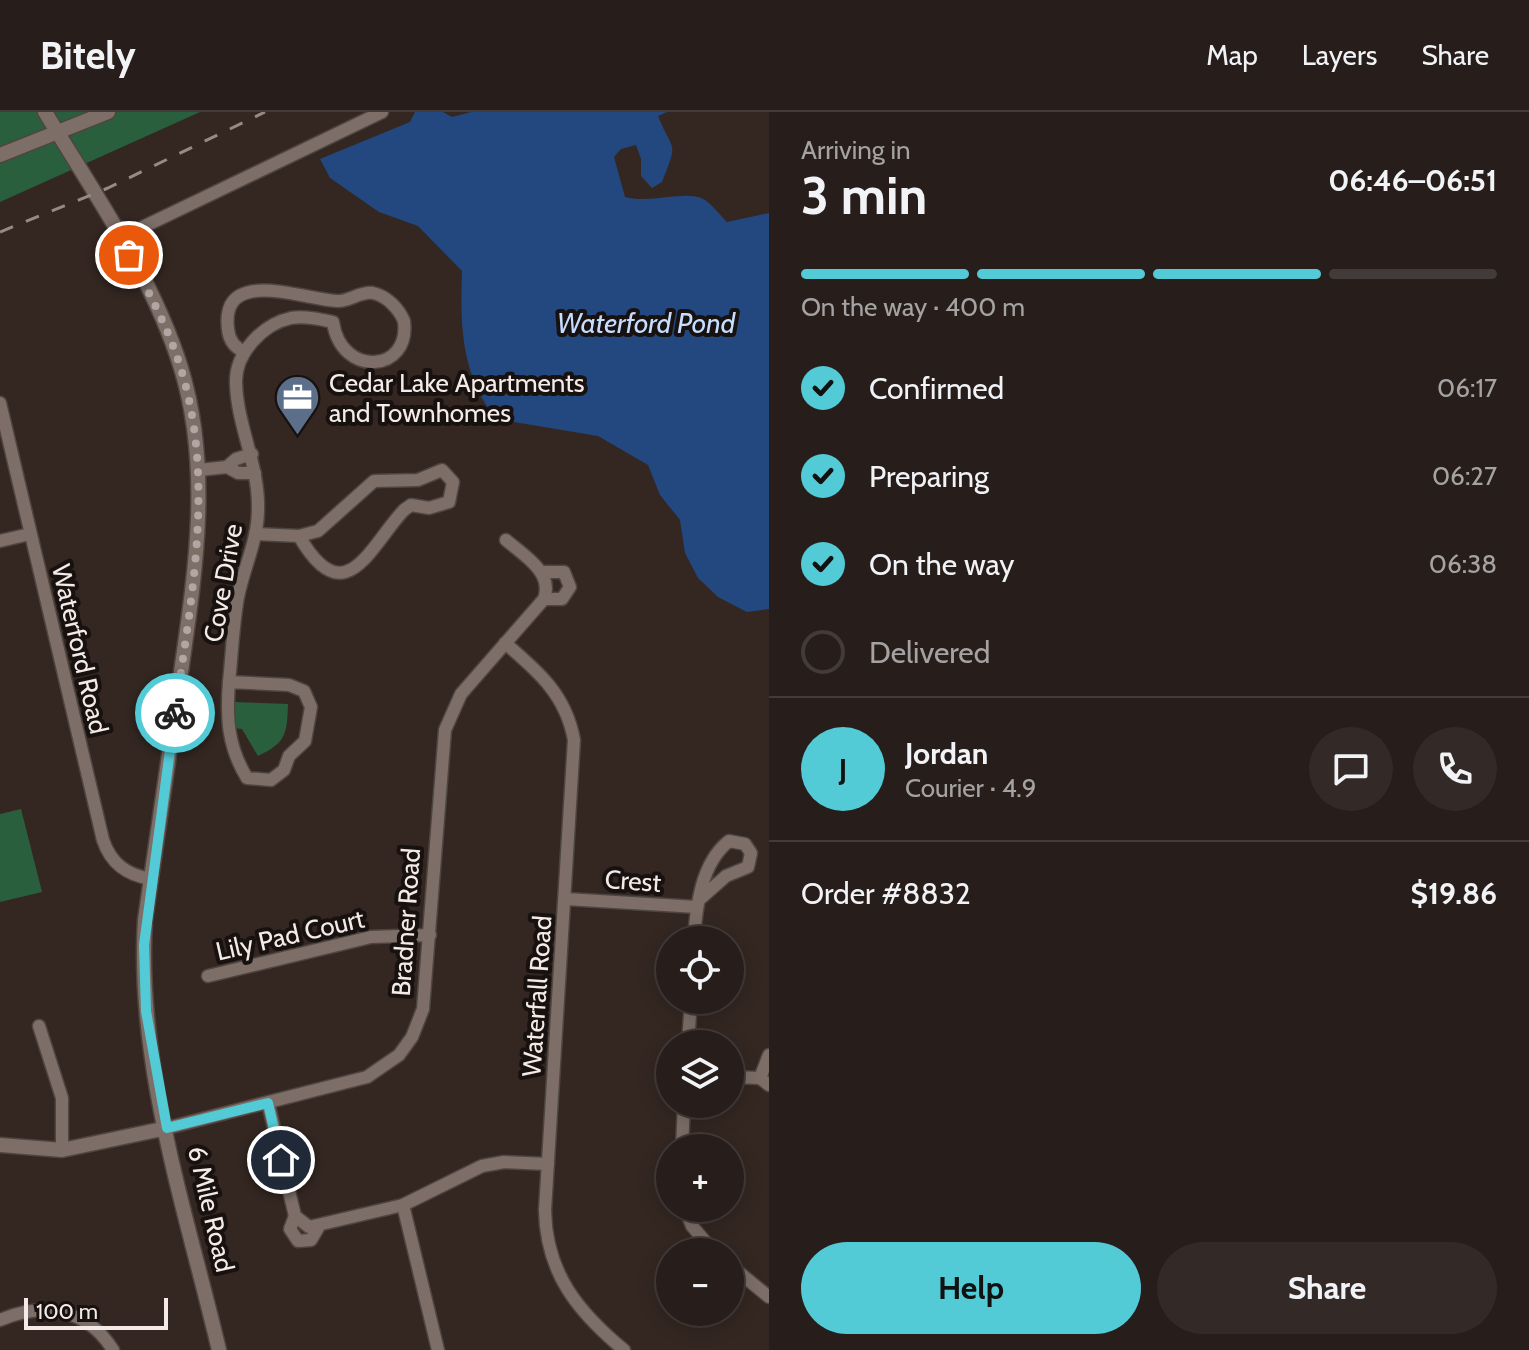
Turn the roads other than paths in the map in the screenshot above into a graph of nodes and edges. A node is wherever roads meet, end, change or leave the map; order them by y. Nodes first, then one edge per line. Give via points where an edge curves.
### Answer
1 (45, 112) edge
2 (108, 112) edge
3 (382, 112) edge
4 (57, 133) junction
5 (0, 155) edge
6 (120, 238) junction
7 (339, 302) junction
8 (333, 322) junction
9 (245, 352) junction
10 (0, 403) edge
11 (252, 454) junction
12 (227, 467) junction
13 (199, 470) junction
14 (255, 473) junction
15 (409, 480) junction
16 (411, 505) junction
17 (30, 534) junction
18 (256, 534) junction
19 (299, 536) junction
20 (506, 540) dead end
21 (0, 541) edge
22 (542, 572) junction
23 (544, 599) junction
24 (505, 643) junction
25 (229, 682) junction
26 (151, 879) junction
27 (566, 899) junction
28 (699, 903) junction
29 (696, 926) edge
30 (430, 935) junction
31 (208, 976) dead end
32 (39, 1026) dead end
33 (769, 1055) edge
34 (744, 1079) edge
35 (764, 1082) edge
36 (268, 1103) junction
37 (167, 1128) junction
38 (0, 1145) edge
39 (62, 1150) junction
40 (548, 1164) junction
41 (403, 1205) junction
42 (690, 1222) edge
43 (702, 1238) edge
44 (744, 1276) edge
45 (769, 1297) edge
46 (0, 1320) edge
47 (113, 1350) edge
48 (219, 1350) edge
49 (438, 1350) edge
50 (624, 1350) edge

1 - 4 street, 6 Mile Road
2 - 4 street
3 - 6 street
4 - 5 street
4 - 6 street, 6 Mile Road
6 - 13 street, 6 Mile Road via 172,340 189,401
7 - 8 street
7 - 8 street via 373,293 388,300 404,321 402,342 395,354 364,363 341,347
7 - 9 street via 271,290 246,293 227,316 229,336
8 - 9 street via 309,317 275,323
9 - 11 street, Cove Drive via 236,381
10 - 17 street, Waterford Road
11 - 12 street
11 - 14 street, Cove Drive
12 - 13 street
12 - 14 street
13 - 26 street, 6 Mile Road via 197,548
14 - 18 street, Cove Drive
15 - 16 street
15 - 16 street via 442,470 450,474 453,491 443,506
15 - 19 street via 374,481 329,525
16 - 19 street via 368,560 355,568 328,570 314,563
17 - 21 street
17 - 26 street, Waterford Road via 103,840 119,866
18 - 19 street
18 - 25 street, Cove Drive via 238,599
20 - 22 street, Bradner Road
22 - 23 street
22 - 23 street, Bradner Road via 564,572 570,587 562,599
23 - 24 street, Bradner Road
24 - 27 street, Waterfall Road via 553,688 572,727
24 - 30 street, Bradner Road via 461,694 445,730
25 - 25 street, Cove Drive via 226,723 238,763 247,778 271,780 305,741 311,707 304,691 289,685
26 - 37 street, 6 Mile Road via 144,945 146,1011
27 - 28 street, Crest
27 - 40 street, Waterfall Road
28 - 28 street via 726,876 748,867 751,853 745,844 734,839 722,847 705,876
28 - 29 street
30 - 31 street, Lily Pad Court via 371,937
30 - 36 street, Bradner Road via 423,1009 399,1055 367,1077
32 - 39 street via 62,1098
33 - 35 street
34 - 35 street
36 - 37 street, Bradner Road
36 - 41 street via 295,1216 305,1226 318,1228
37 - 39 street, Bradner Road
37 - 48 street, 6 Mile Road
38 - 39 street, Bradner Road
40 - 41 street via 482,1166
40 - 50 street, Waterfall Road via 545,1222 557,1273 585,1317
41 - 49 street
42 - 43 street
44 - 45 street
46 - 47 street via 35,1309 65,1312 92,1326

